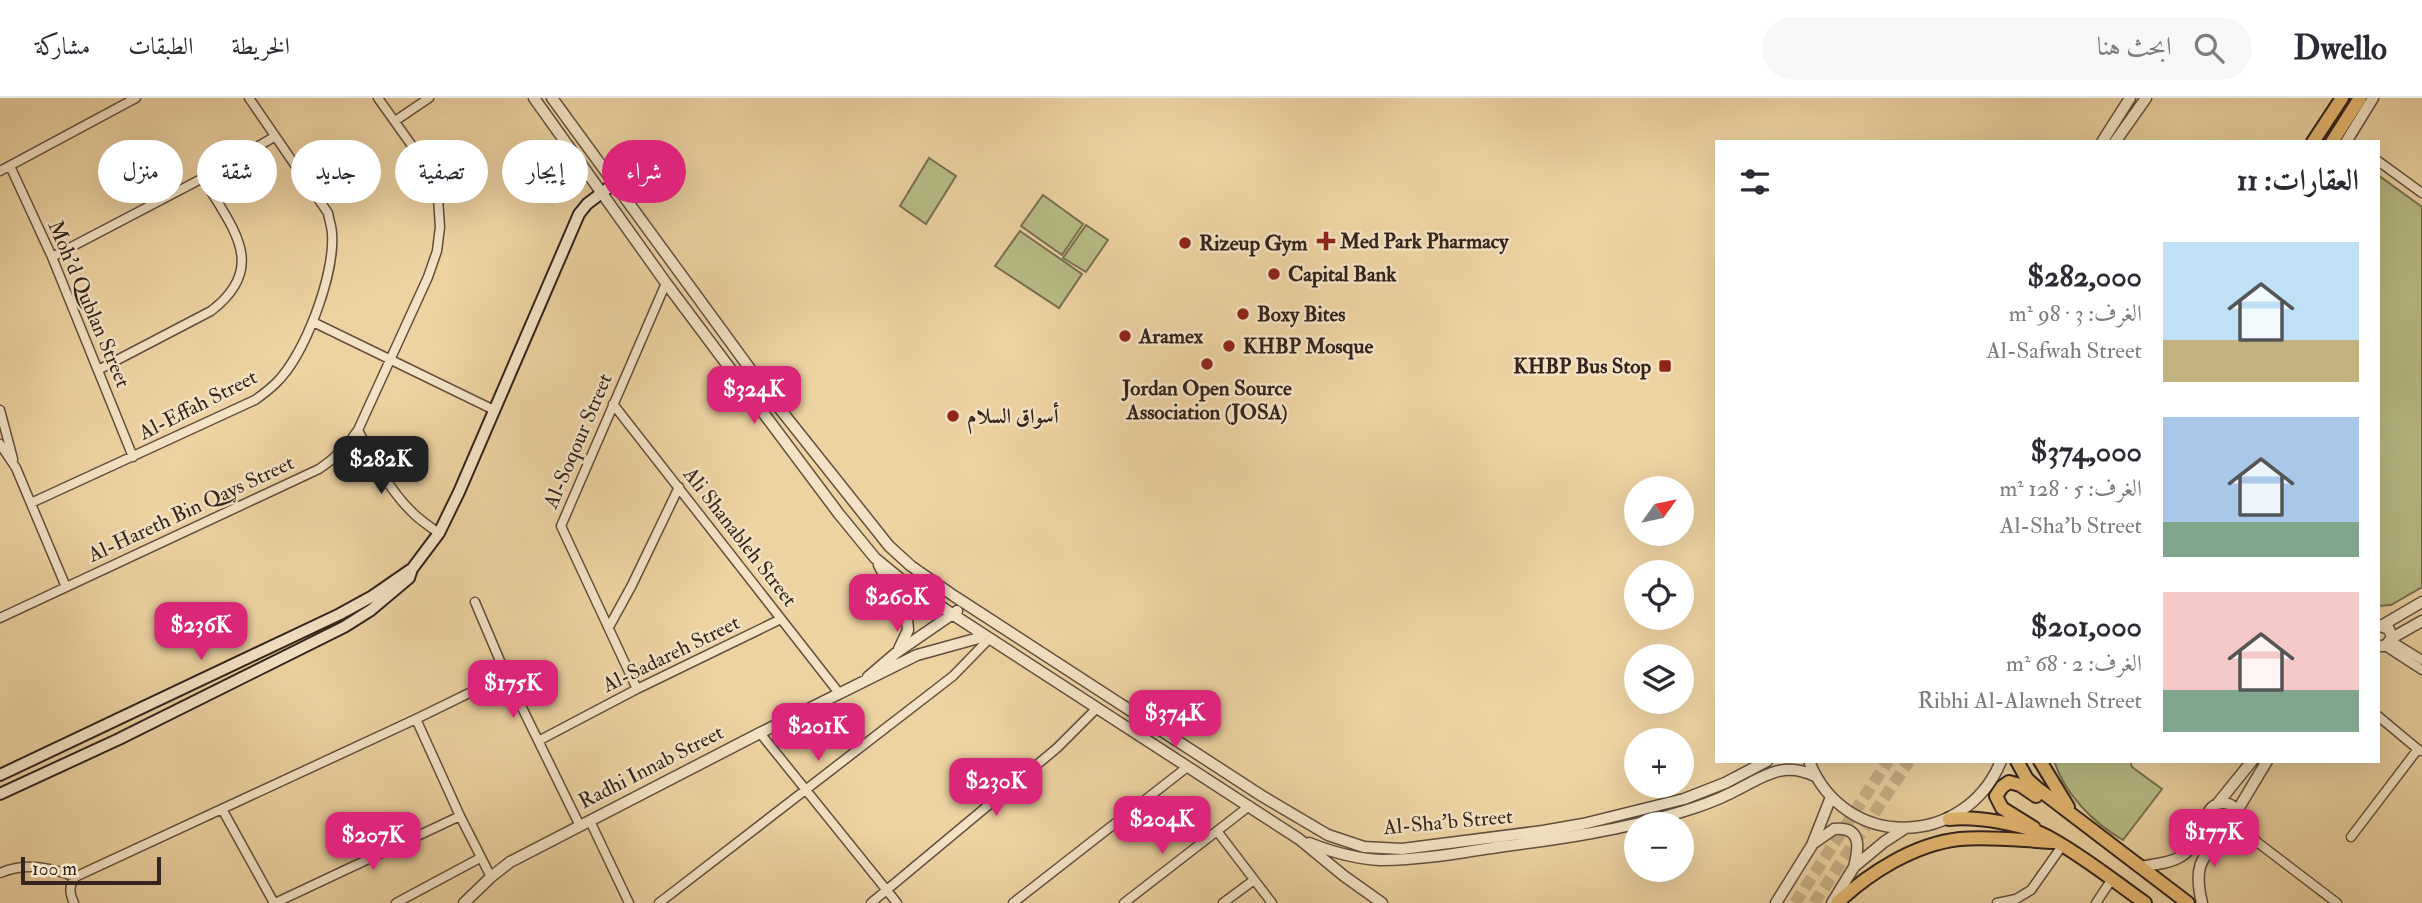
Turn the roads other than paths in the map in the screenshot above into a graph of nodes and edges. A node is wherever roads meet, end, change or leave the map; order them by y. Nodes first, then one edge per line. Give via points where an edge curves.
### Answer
1 (136, 98) edge
2 (248, 98) edge
3 (378, 98) edge
4 (429, 98) edge
5 (534, 98) edge
6 (552, 98) edge
7 (2130, 98) edge
8 (2147, 98) edge
9 (2342, 98) edge
10 (2360, 98) edge
11 (2374, 98) edge
12 (395, 121) junction
13 (275, 137) junction
14 (270, 140) edge
15 (2103, 140) edge
16 (2116, 140) edge
17 (2314, 140) edge
18 (2333, 140) edge
19 (2350, 140) edge
20 (2380, 162) edge
21 (602, 164) edge
22 (9, 166) junction
23 (0, 171) edge
24 (197, 181) edge
25 (602, 192) joint
26 (2422, 192) edge
27 (217, 203) edge
28 (610, 203) edge
29 (631, 203) edge
30 (52, 257) junction
31 (666, 283) junction
32 (313, 322) junction
33 (391, 358) junction
34 (98, 370) junction
35 (613, 404) junction
36 (0, 410) edge
37 (495, 410) junction
38 (358, 430) junction
39 (0, 444) edge
40 (133, 457) junction
41 (16, 468) junction
42 (679, 487) junction
43 (32, 503) junction
44 (439, 533) junction
45 (875, 558) junction
46 (412, 569) junction
47 (66, 587) junction
48 (475, 601) dead end
49 (2422, 602) edge
50 (965, 604) junction
51 (952, 614) junction
52 (0, 618) edge
53 (782, 619) junction
54 (2422, 621) edge
55 (2380, 626) edge
56 (609, 627) junction
57 (988, 637) junction
58 (2384, 644) edge
59 (896, 653) junction
60 (2422, 660) edge
61 (2422, 670) edge
62 (506, 675) junction
63 (865, 680) junction
64 (636, 689) junction
65 (839, 693) junction
66 (1097, 708) junction
67 (2380, 718) edge
68 (416, 719) junction
69 (1162, 730) junction
70 (760, 733) junction
71 (540, 740) junction
72 (1152, 744) junction
73 (2420, 751) edge
74 (1764, 763) edge
75 (1810, 763) edge
76 (2000, 763) edge
77 (2018, 763) edge
78 (2041, 763) edge
79 (2250, 763) edge
80 (2266, 763) edge
81 (1186, 768) junction
82 (0, 775) edge
83 (1815, 776) junction
84 (807, 791) junction
85 (0, 794) edge
86 (1831, 797) junction
87 (2218, 803) junction
88 (1248, 807) junction
89 (222, 809) junction
90 (2238, 815) junction
91 (460, 816) junction
92 (1949, 819) junction
93 (2077, 819) junction
94 (2207, 821) junction
95 (585, 824) junction
96 (1914, 828) junction
97 (1217, 831) junction
98 (2227, 834) junction
99 (2351, 837) dead end
100 (1298, 839) junction
101 (2056, 842) junction
102 (2257, 842) junction
103 (2107, 843) junction
104 (1812, 845) junction
105 (480, 858) junction
106 (1854, 867) junction
107 (2139, 867) junction
108 (0, 873) edge
109 (75, 877) junction
110 (491, 877) junction
111 (2112, 879) junction
112 (1254, 880) junction
113 (886, 890) junction
114 (74, 903) edge
115 (274, 903) edge
116 (396, 903) edge
117 (464, 903) edge
118 (629, 903) edge
119 (659, 903) edge
120 (871, 903) edge
121 (897, 903) edge
122 (1013, 903) edge
123 (1124, 903) edge
124 (1223, 903) edge
125 (1272, 903) edge
126 (1382, 903) edge
127 (1776, 903) edge
128 (1834, 903) edge
129 (1997, 903) edge
130 (2096, 903) edge
131 (2145, 903) edge
132 (2188, 903) edge
133 (2202, 903) edge
134 (2337, 903) edge

1 - 22 street
2 - 13 street, Al-Effah Street
3 - 12 street, Al-Hareth Bin Qays Street
4 - 12 street
5 - 25 street, Al-Sha'b Street
6 - 21 street, Al-Sha'b Street
7 - 15 street
8 - 16 street
9 - 17 main road
10 - 18 main road
11 - 19 street
12 - 33 street, Al-Hareth Bin Qays Street via 432,179 440,227 428,277
13 - 14 street
13 - 32 street, Al-Effah Street via 328,213 332,232 331,263
20 - 26 street
22 - 23 street
22 - 30 street, Moh’d Qublan Street
24 - 30 street
25 - 37 main road via 579,214
27 - 34 street via 244,259 238,282 224,302
28 - 31 street, Al-Sha'b Street
29 - 50 street, Al-Sha'b Street via 772,399 868,522 911,566
30 - 34 street, Moh’d Qublan Street
31 - 35 street, Al-Soqour Street
31 - 45 street, Al-Sha'b Street
32 - 33 street
32 - 40 street, Al-Effah Street via 287,370 255,400
33 - 37 street
33 - 38 street, Al-Hareth Bin Qays Street
34 - 40 street, Moh’d Qublan Street
35 - 42 street, Ali Shanableh Street
35 - 56 street, Al-Soqour Street via 561,526
36 - 41 street
37 - 44 main road
38 - 44 street via 402,500
38 - 47 street, Al-Hareth Bin Qays Street via 339,455 319,469
39 - 41 street
40 - 43 street, Al-Effah Street
41 - 43 street
42 - 53 street, Ali Shanableh Street
42 - 56 street
43 - 47 street
44 - 46 main road
45 - 51 street, Al-Sha'b Street
45 - 59 street via 907,619 908,630
46 - 82 main road via 340,614
46 - 85 main road via 392,594 345,627
47 - 52 street, Al-Hareth Bin Qays Street
48 - 62 street
49 - 55 street
50 - 51 street, Radhi Innab Street
50 - 69 street, Al-Sha'b Street
51 - 57 street, Al-Sha'b Street
51 - 59 street, Radhi Innab Street
53 - 64 street, Al-Sadareh Street
53 - 65 street, Ali Shanableh Street
54 - 58 street
55 - 58 street via 2389,629
56 - 64 street, Al-Soqour Street
57 - 63 street, Radhi Innab Street via 933,649
57 - 66 street, Al-Sha'b Street
57 - 84 street via 953,676
58 - 60 street
58 - 61 street
59 - 63 street, Radhi Innab Street
62 - 68 street
62 - 71 street
63 - 65 street, Radhi Innab Street
64 - 71 street, Al-Sadareh Street
65 - 70 street, Radhi Innab Street
66 - 72 street, Al-Sha'b Street
66 - 113 street via 1057,748
67 - 73 street
68 - 89 street
68 - 91 street
69 - 72 street via 1163,741
69 - 74 street, Al-Sha'b Street via 1328,835 1383,849 1543,831 1635,813 1704,792
70 - 84 street
70 - 95 street, Radhi Innab Street
71 - 95 street
72 - 81 street, Al-Sha'b Street
73 - 99 street
75 - 83 street
76 - 92 street via 1980,796
77 - 93 main road via 2027,779
78 - 93 main road
79 - 87 street
80 - 90 street
81 - 88 street, Al-Sha'b Street
81 - 122 street
83 - 86 street
83 - 100 street, Al-Sha'b Street via 1783,769 1717,800 1663,817 1472,851 1380,860 1338,854
84 - 113 street
84 - 119 street
86 - 96 street via 1869,822
86 - 104 street
87 - 90 street via 2228,804
87 - 94 street via 2209,810
88 - 97 street
88 - 100 street, Al-Sha'b Street
89 - 109 street
89 - 115 street
90 - 98 street via 2235,830
90 - 102 street
91 - 105 street
91 - 115 street
92 - 96 street
92 - 101 main road via 1981,818
93 - 103 main road
94 - 98 street via 2212,831
94 - 107 street via 2181,857
95 - 110 street, Radhi Innab Street via 510,862
95 - 118 street
96 - 106 street via 1903,829
97 - 112 street
97 - 123 street
98 - 102 street
98 - 133 street via 2203,856 2198,868
100 - 126 street, Al-Sha'b Street
101 - 103 main road via 2002,808 1996,796 2002,787 2009,782 2020,785
101 - 111 main road
101 - 128 main road via 1945,841 1888,865
101 - 129 street via 2031,890
102 - 134 street
103 - 107 main road
104 - 106 street via 1834,829 1848,831 1859,846
104 - 127 street
105 - 110 street
105 - 116 street
106 - 128 street
107 - 132 main road
108 - 109 street via 38,867
109 - 114 street via 69,886
110 - 117 street, Radhi Innab Street
111 - 130 street
111 - 131 main road
112 - 124 street
112 - 125 street
113 - 120 street
113 - 121 street

